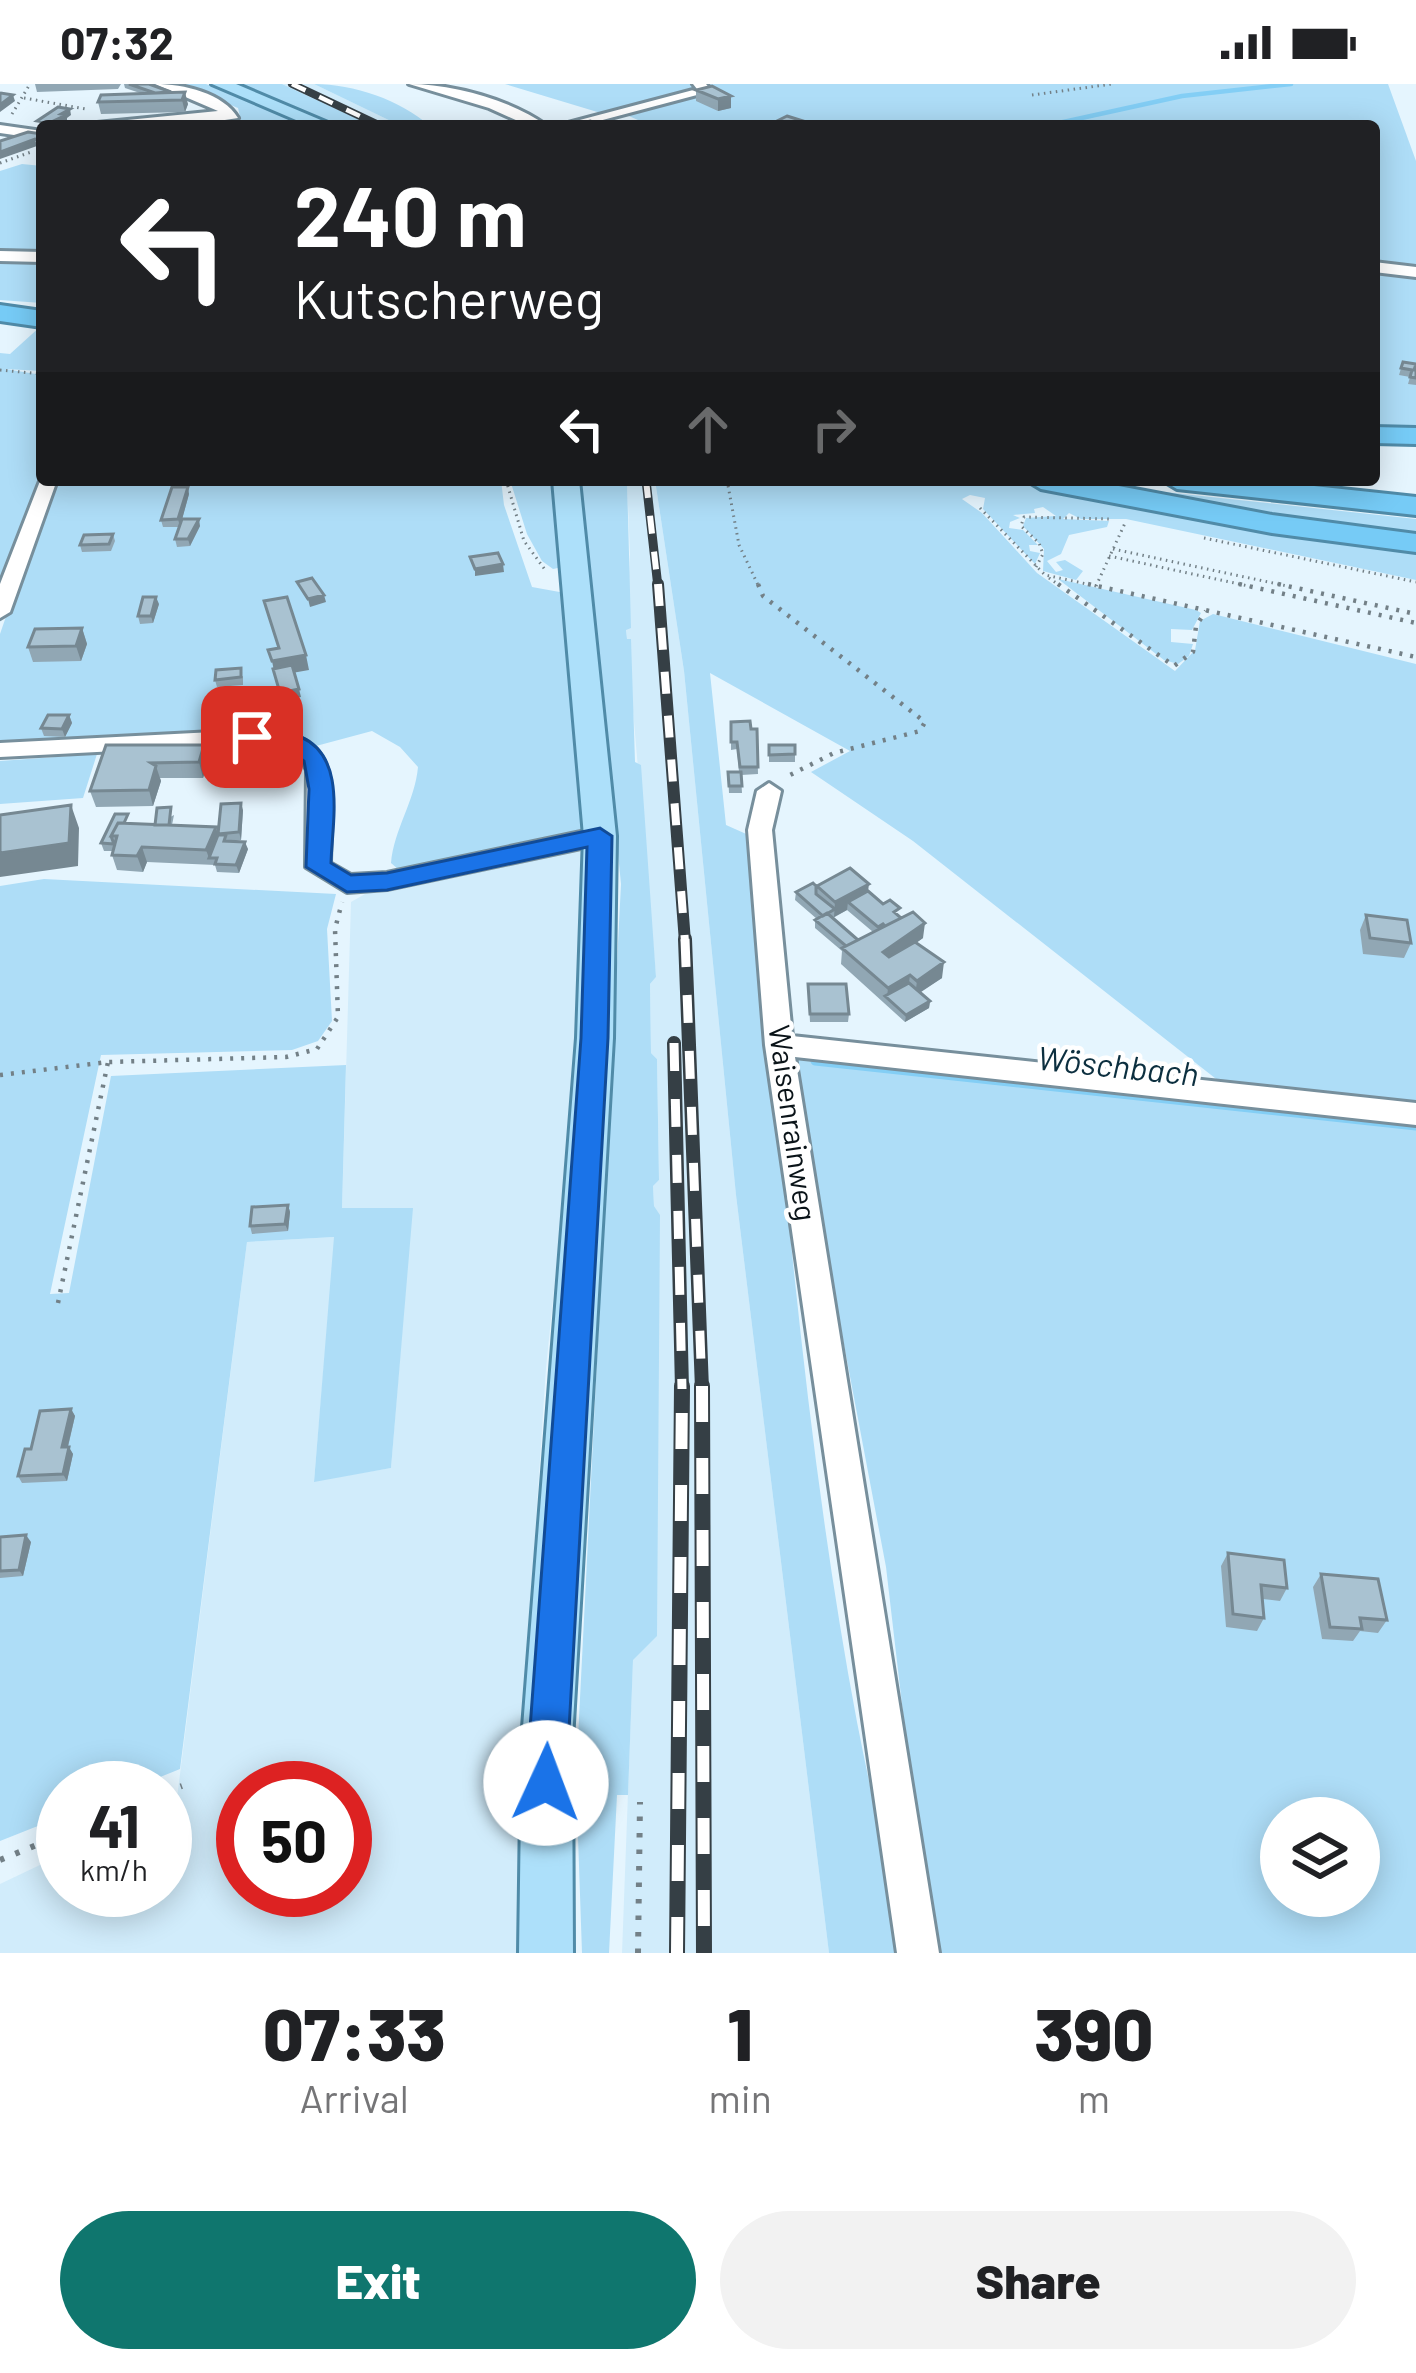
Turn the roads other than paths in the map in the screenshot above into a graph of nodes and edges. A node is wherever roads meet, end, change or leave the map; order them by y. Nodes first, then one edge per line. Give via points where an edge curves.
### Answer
1 (161, 84) edge
2 (221, 84) edge
3 (415, 84) edge
4 (699, 84) edge
5 (609, 115) junction
6 (228, 120) edge
7 (311, 120) edge
8 (527, 120) edge
9 (589, 120) edge
10 (624, 120) edge
11 (0, 129) edge
12 (36, 134) edge
13 (0, 256) edge
14 (36, 257) edge
15 (1380, 268) edge
16 (1416, 272) edge
17 (1380, 435) edge
18 (1416, 436) edge
19 (1380, 477) edge
20 (1416, 480) edge
21 (46, 486) edge
22 (567, 486) edge
23 (1072, 486) edge
24 (1231, 486) edge
25 (1416, 506) edge
26 (1416, 543) edge
27 (0, 612) edge
28 (0, 750) edge
29 (770, 791) road end
30 (600, 836) junction
31 (779, 1045) junction
32 (1416, 1114) edge
33 (546, 1953) edge
34 (918, 1953) edge

1 - 6 street via 206,99
2 - 7 main road
3 - 8 street
4 - 5 street via 706,92
5 - 9 street
5 - 10 street
11 - 12 street
13 - 14 street
15 - 16 street
17 - 18 highway
19 - 20 highway
21 - 27 street
22 - 30 main road
23 - 26 highway
24 - 25 highway
28 - 30 street via 252,737 294,742 319,770 318,867 347,884
29 - 31 street, Waisenrainweg via 760,830
30 - 33 main road via 595,1038 547,1739
31 - 32 street
31 - 34 street, Waisenrainweg

